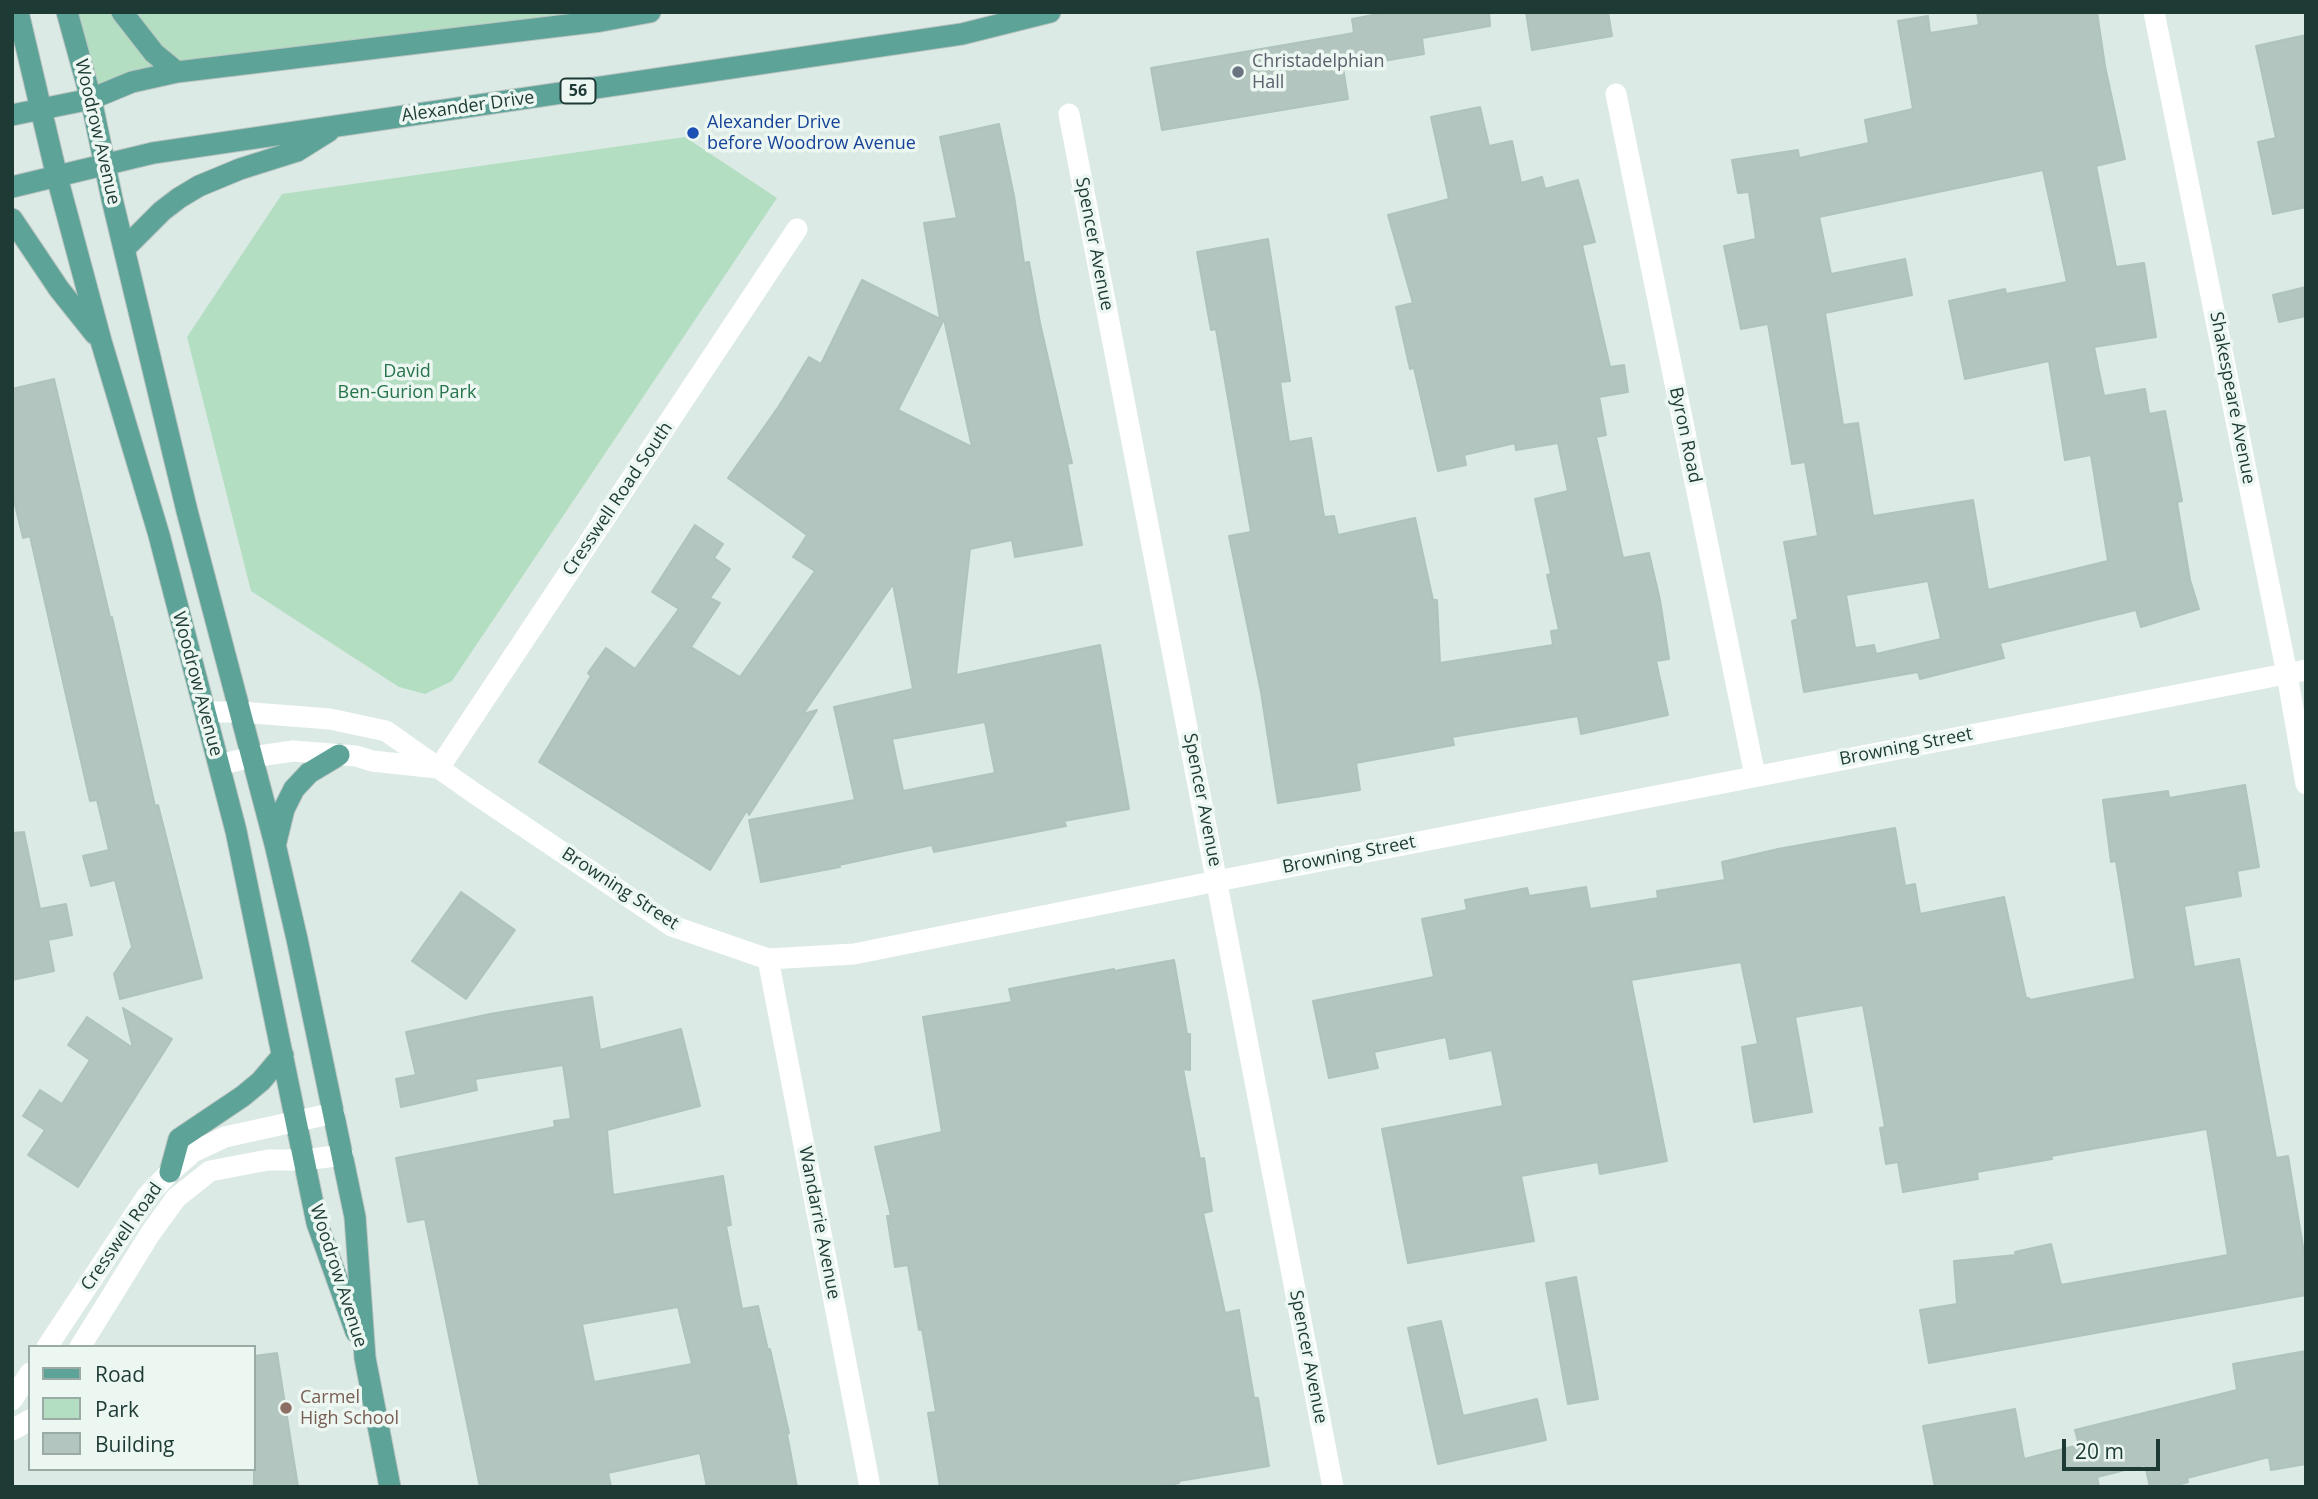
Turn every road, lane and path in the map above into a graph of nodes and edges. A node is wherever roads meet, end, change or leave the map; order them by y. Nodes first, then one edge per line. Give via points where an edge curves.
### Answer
1 (18, 12) edge
2 (67, 12) edge
3 (121, 12) edge
4 (650, 12) edge
5 (1050, 12) edge
6 (2154, 12) edge
7 (177, 72) junction
8 (1616, 94) dead end
9 (91, 99) junction
10 (40, 109) junction
11 (1069, 114) dead end
12 (12, 116) edge
13 (336, 126) junction
14 (105, 166) junction
15 (57, 177) junction
16 (12, 187) edge
17 (12, 219) edge
18 (797, 229) dead end
19 (125, 248) junction
20 (101, 341) junction
21 (2296, 672) edge
22 (205, 712) junction
23 (240, 712) junction
24 (339, 755) junction
25 (252, 757) junction
26 (219, 765) junction
27 (439, 768) junction
28 (1755, 776) junction
29 (2306, 784) edge
30 (275, 844) junction
31 (1217, 881) junction
32 (768, 958) junction
33 (283, 1055) junction
34 (334, 1113) junction
35 (296, 1120) junction
36 (343, 1155) junction
37 (304, 1160) junction
38 (170, 1172) junction
39 (48, 1345) edge
40 (81, 1345) edge
41 (365, 1357) junction
42 (28, 1376) edge
43 (12, 1400) edge
44 (28, 1421) edge
45 (12, 1430) edge
46 (390, 1487) edge
47 (870, 1487) edge
48 (1333, 1487) edge

1 - 10 main road, Woodrow Avenue
2 - 9 main road, Woodrow Avenue
3 - 7 main road via 154,53
4 - 7 main road via 601,22
5 - 13 main road, Alexander Drive / 56 via 962,34
6 - 21 street, Shakespeare Avenue
7 - 9 main road via 132,82
8 - 28 street, Byron Road
9 - 10 main road
9 - 14 main road, Woodrow Avenue
10 - 12 main road
10 - 15 main road, Woodrow Avenue
11 - 31 street, Spencer Avenue
13 - 14 main road, Alexander Drive / 56 via 153,153
13 - 19 main road via 297,151 189,192
14 - 15 main road, Alexander Drive / 56
14 - 19 main road, Woodrow Avenue
15 - 16 main road, Alexander Drive / 56
15 - 20 main road, Woodrow Avenue
17 - 20 main road
18 - 27 street, Cresswell Road South
19 - 23 main road, Woodrow Avenue
20 - 22 main road, Woodrow Avenue
21 - 28 street, Browning Street
21 - 29 street, Shakespeare Avenue
22 - 23 street, Browning Street
22 - 26 main road, Woodrow Avenue
23 - 25 main road, Woodrow Avenue
23 - 27 street, Browning Street via 330,719 386,731
24 - 25 street, Browning Street via 293,751
24 - 27 street, Browning Street
24 - 30 main road via 309,773 295,789 284,809
25 - 26 street, Browning Street
25 - 30 main road, Woodrow Avenue
26 - 33 main road, Woodrow Avenue
27 - 32 street, Browning Street via 672,926
28 - 31 street, Browning Street
30 - 34 main road, Woodrow Avenue
31 - 32 street, Browning Street via 854,954
31 - 48 street, Spencer Avenue
32 - 47 street, Wandarrie Avenue
33 - 35 main road, Woodrow Avenue
33 - 38 main road via 261,1082 179,1139
34 - 35 street, Cresswell Road
34 - 36 main road, Woodrow Avenue
35 - 37 main road, Woodrow Avenue
35 - 38 street, Cresswell Road via 225,1137 193,1152
36 - 37 street, Cresswell Road
36 - 41 main road, Woodrow Avenue via 355,1217
37 - 40 street, Cresswell Road via 268,1160 210,1171 176,1198
37 - 41 main road, Woodrow Avenue via 317,1223
38 - 39 street, Cresswell Road via 147,1196
41 - 46 main road, Woodrow Avenue
42 - 43 street
44 - 45 street

